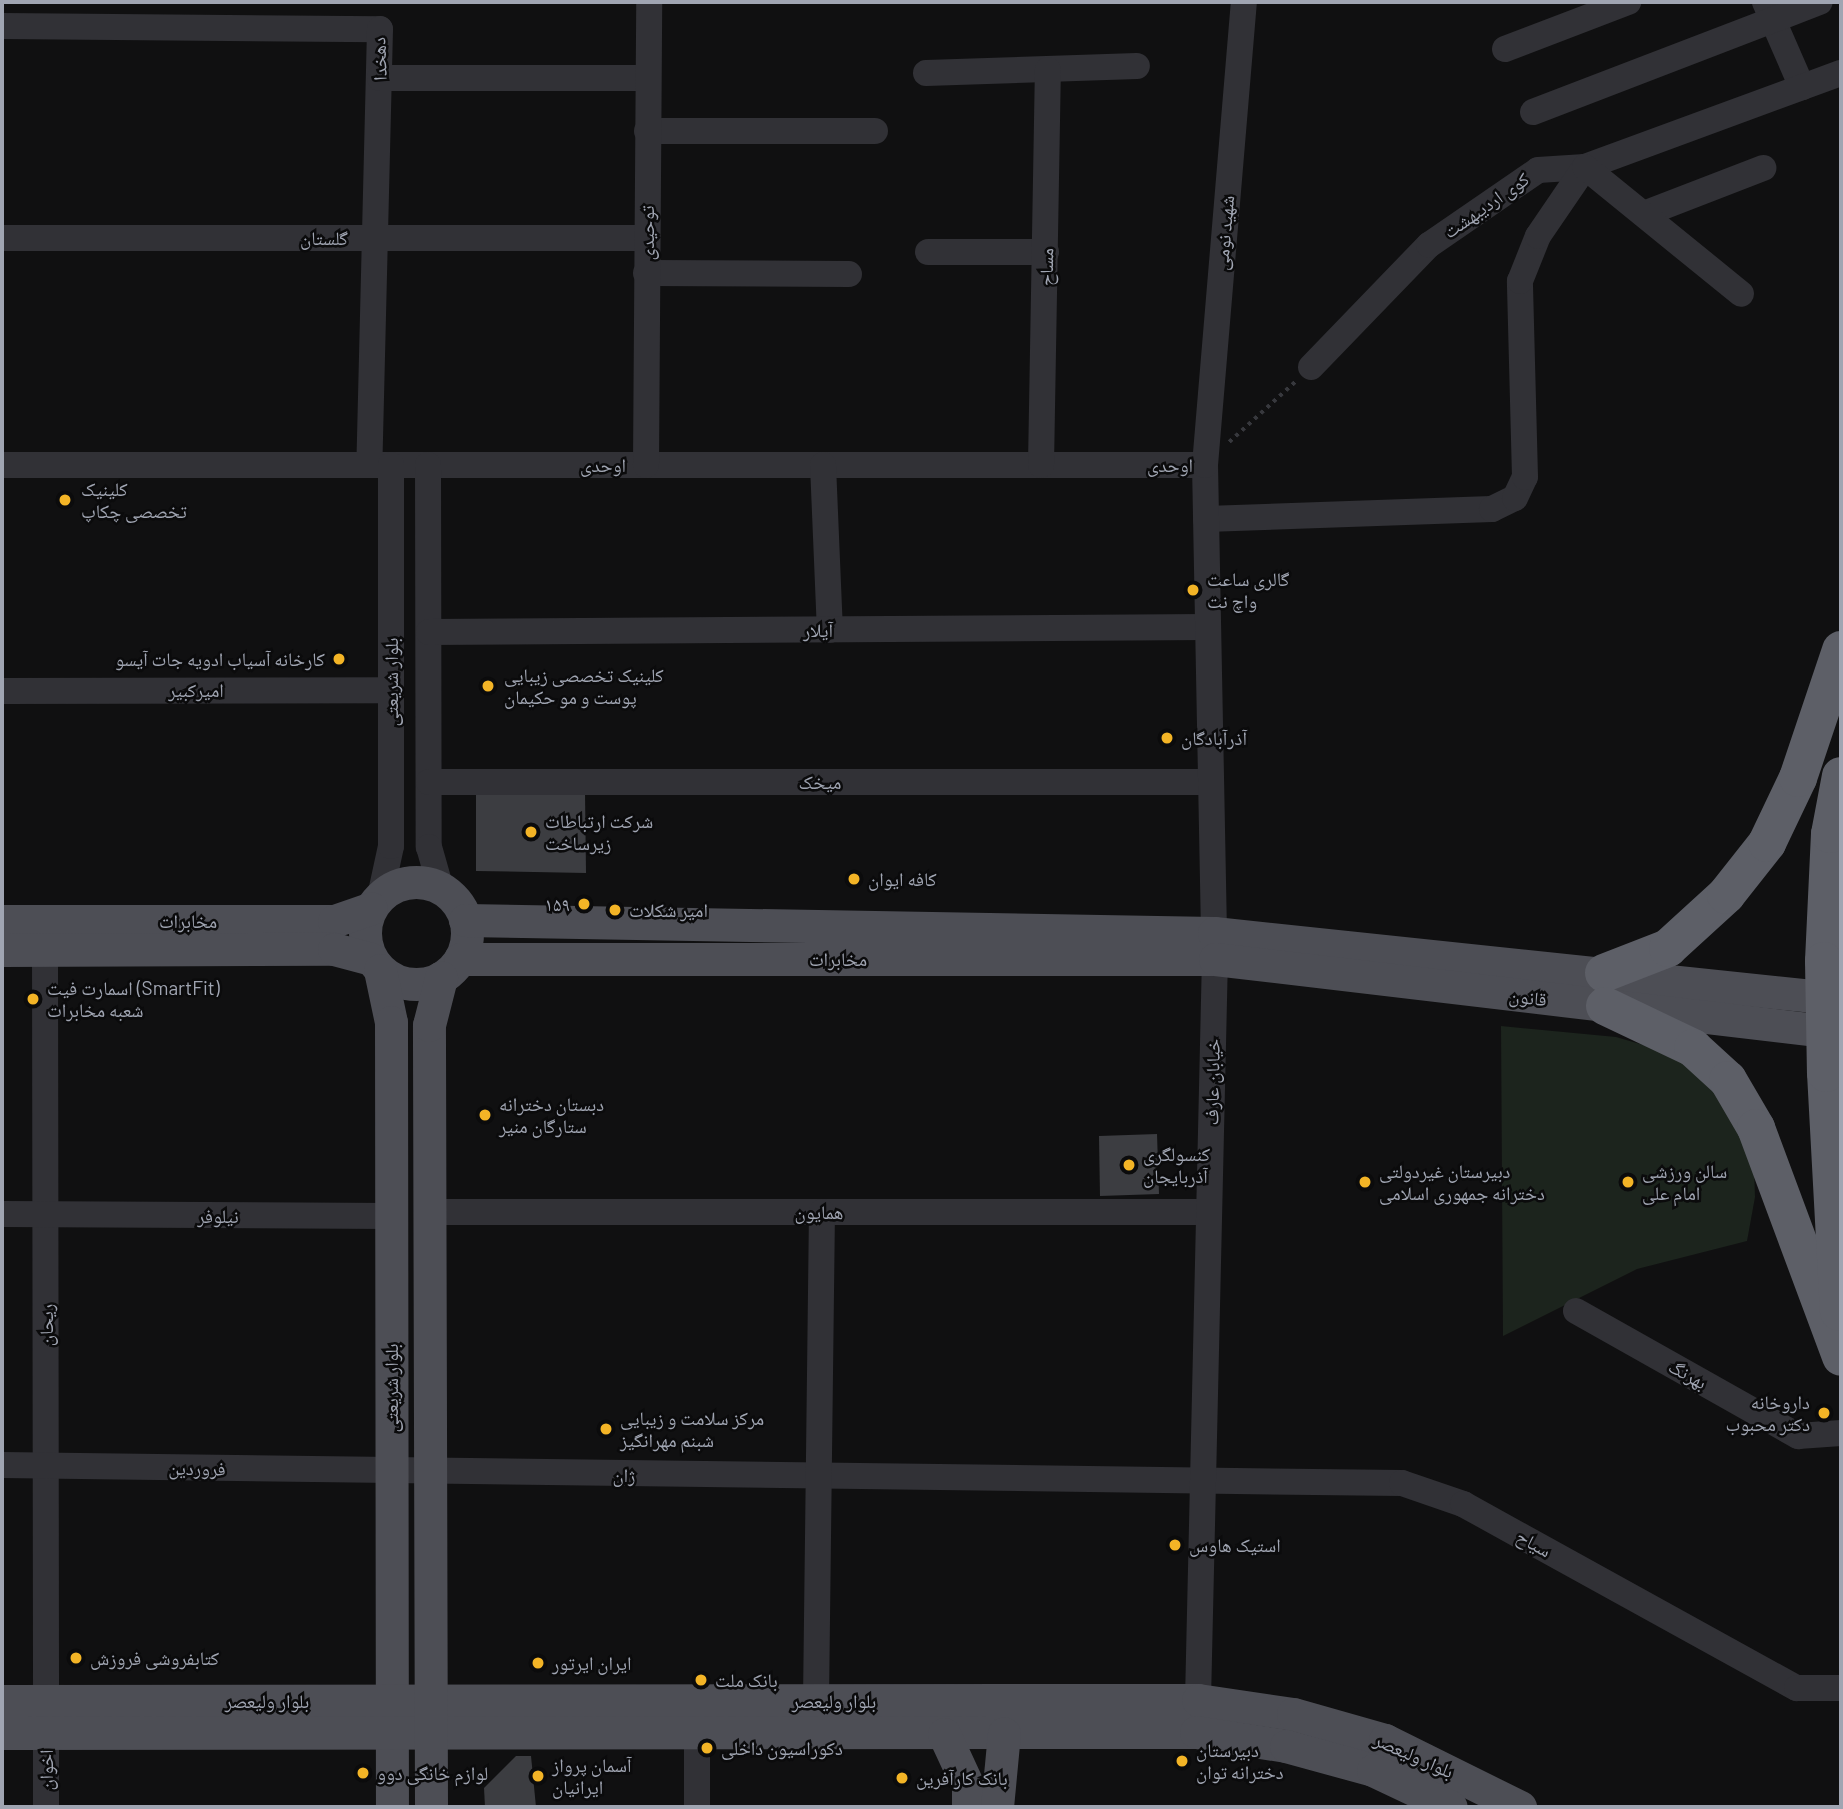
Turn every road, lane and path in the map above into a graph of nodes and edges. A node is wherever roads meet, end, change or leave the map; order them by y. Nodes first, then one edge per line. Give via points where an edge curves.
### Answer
1 (649, 2) edge
2 (1244, 2) edge
3 (1628, 2) edge
4 (1820, 2) edge
5 (1769, 11) edge
6 (2, 26) edge
7 (1505, 49) dead end
8 (1137, 66) dead end
9 (1048, 70) junction
10 (926, 73) dead end
11 (1841, 73) edge
12 (380, 78) junction
13 (648, 78) junction
14 (1802, 87) junction
15 (1533, 113) dead end
16 (647, 131) junction
17 (875, 131) dead end
18 (1585, 167) junction
19 (1763, 168) dead end
20 (1644, 214) junction
21 (2, 238) edge
22 (646, 238) junction
23 (375, 239) junction
24 (928, 252) dead end
25 (1046, 252) junction
26 (646, 273) junction
27 (849, 274) dead end
28 (1741, 294) dead end
29 (1311, 368) joint
30 (2, 465) edge
31 (380, 465) junction
32 (428, 465) junction
33 (646, 465) junction
34 (823, 465) junction
35 (1041, 465) junction
36 (1205, 465) junction
37 (1206, 519) junction
38 (1208, 627) junction
39 (830, 630) junction
40 (429, 632) junction
41 (1841, 650) edge
42 (391, 690) junction
43 (2, 691) edge
44 (1841, 776) edge
45 (429, 782) junction
46 (1211, 782) junction
47 (442, 889) junction
48 (376, 903) junction
49 (466, 920) junction
50 (2, 921) edge
51 (1215, 946) junction
52 (45, 949) junction
53 (2, 950) edge
54 (376, 964) junction
55 (451, 969) junction
56 (1604, 990) junction
57 (1841, 999) edge
58 (1841, 1033) edge
59 (429, 1212) junction
60 (822, 1212) junction
61 (1209, 1212) junction
62 (2, 1214) edge
63 (46, 1215) junction
64 (391, 1216) junction
65 (1576, 1311) dead end
66 (1841, 1324) edge
67 (1841, 1357) edge
68 (1841, 1433) edge
69 (2, 1465) edge
70 (46, 1466) junction
71 (391, 1471) junction
72 (429, 1472) junction
73 (819, 1478) junction
74 (1203, 1483) junction
75 (1841, 1688) edge
76 (1198, 1700) junction
77 (2, 1701) edge
78 (816, 1701) junction
79 (46, 1717) junction
80 (392, 1717) junction
81 (429, 1717) junction
82 (754, 1717) junction
83 (2, 1733) edge
84 (697, 1733) junction
85 (1004, 1733) junction
86 (944, 1734) junction
87 (46, 1807) edge
88 (392, 1807) edge
89 (431, 1807) edge
90 (697, 1807) edge
91 (968, 1807) edge
92 (997, 1807) edge
93 (1451, 1807) edge
94 (1520, 1807) edge

1 - 13 street, توحیدی
2 - 36 street, شهید نومی
3 - 7 street
4 - 5 street
5 - 14 street
5 - 15 street
6 - 12 street, دهخدا via 380,29
8 - 9 street
9 - 10 street
9 - 25 street, مساح
11 - 14 street, کوی اردیبهشت
12 - 13 street
12 - 23 street, دهخدا
13 - 16 street, توحیدی
14 - 18 street, کوی اردیبهشت
16 - 17 street
16 - 22 street, توحیدی
18 - 20 street
18 - 29 street, کوی اردیبهشت via 1538,170 1429,245
18 - 37 street via 1538,236 1520,281 1525,477 1515,498 1492,509
19 - 20 street
20 - 28 street
21 - 23 street, گلستان
22 - 23 street, گلستان
22 - 26 street, توحیدی
23 - 31 street, دهخدا
24 - 25 street
25 - 35 street, مساح
26 - 27 street
26 - 33 street, توحیدی
29 - 36 path
30 - 31 street, اوحدی
31 - 32 street, اوحدی
31 - 42 street, بلوار شریعتى
32 - 33 street, اوحدی
32 - 40 street, بلوار شریعتى
33 - 34 street, اوحدی
34 - 35 street, اوحدی
34 - 39 street
35 - 36 street, اوحدی
36 - 37 street, خیابان عارف
37 - 38 street, خیابان عارف
38 - 39 street, آیلار
38 - 46 street, خیابان عارف
39 - 40 street, آیلار
40 - 45 street, بلوار شریعتى
41 - 56 highway via 1798,778 1767,843 1726,895 1668,948
42 - 43 street, امیرکبیر
42 - 48 street, بلوار شریعتى via 391,846
44 - 66 highway, bridge via 1830,834 1824,961 1835,1287
45 - 46 street, میخک
45 - 47 street, بلوار شریعتى via 429,847
46 - 51 street, خیابان عارف
47 - 48 main road via 416,882
47 - 49 main road
48 - 50 main road, مخابرات via 334,921
48 - 54 main road via 365,933
49 - 51 main road, مخابرات
49 - 55 main road
51 - 55 main road, مخابرات
51 - 56 main road, قانون
51 - 61 street, خیابان عارف
52 - 53 main road, مخابرات
52 - 54 main road, مخابرات via 334,949
52 - 63 street, ریحان
54 - 55 main road via 402,983
54 - 64 main road, بلوار شریعتى via 391,1022
55 - 59 main road, بلوار شریعتى via 429,1024
56 - 57 main road, قانون
56 - 58 main road, قانون
56 - 67 highway via 1692,1048 1728,1080 1756,1128
59 - 60 street, همایون
59 - 72 main road, بلوار شریعتى
60 - 61 street, همایون
60 - 73 street
61 - 74 street, خیابان عارف
62 - 63 street, نیلوفر
63 - 64 street, نیلوفر
63 - 70 street, ریحان
64 - 71 main road, بلوار شریعتى
65 - 68 street, بهرنگ via 1798,1436
69 - 70 street, فروردین
70 - 71 street, فروردین
70 - 79 street, ریحان
71 - 72 street, فروردین
71 - 80 main road, بلوار شریعتى
72 - 73 street, ژان
72 - 81 main road, بلوار شریعتى
73 - 74 street, ژان
73 - 78 street
74 - 75 street, سیاح via 1402,1483 1463,1504 1797,1688
74 - 76 street, خیابان عارف
76 - 78 main road, بلوار ولیعصر
76 - 94 main road, بلوار ولیعصر via 1293,1714 1385,1740
77 - 79 main road, بلوار ولیعصر
78 - 82 main road, بلوار ولیعصر
79 - 80 main road, بلوار ولیعصر
79 - 83 main road, بلوار ولیعصر
79 - 87 street, اخوان
80 - 81 main road, بلوار ولیعصر
80 - 88 main road, بلوار شریعتى
81 - 82 main road, بلوار ولیعصر
81 - 84 main road, بلوار ولیعصر
81 - 89 main road, بلوار شریعتى
82 - 84 main road, بلوار ولیعصر
82 - 86 main road, بلوار ولیعصر
84 - 90 street
85 - 86 main road, بلوار ولیعصر
85 - 92 main road
85 - 93 main road, بلوار ولیعصر via 1196,1732 1286,1746 1373,1770
86 - 91 main road via 968,1786

